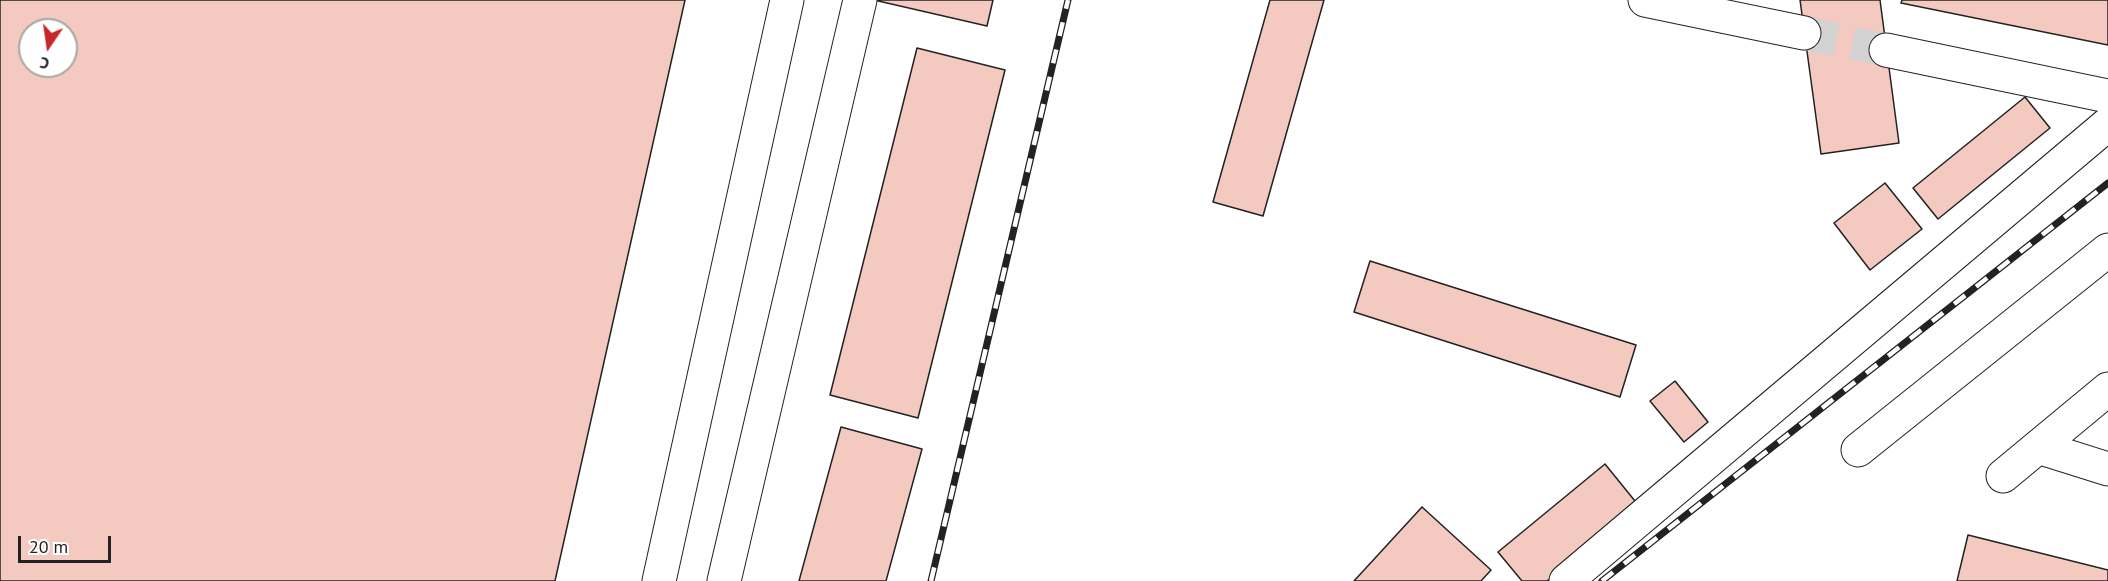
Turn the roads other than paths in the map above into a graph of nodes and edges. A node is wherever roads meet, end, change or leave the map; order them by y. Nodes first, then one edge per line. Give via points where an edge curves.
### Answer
1 (787, 0) edge
2 (860, 0) edge
3 (1645, 0) edge
4 (1804, 33) tunnel mouth
5 (1886, 50) tunnel mouth
6 (2108, 96) edge
7 (2105, 132) edge
8 (2108, 250) edge
9 (2108, 388) edge
10 (2038, 447) junction
11 (1858, 450) dead end
12 (2108, 469) edge
13 (2003, 476) dead end
14 (658, 581) edge
15 (724, 581) edge
16 (1566, 581) edge

1 - 14 lane
2 - 15 lane
3 - 4 lane
5 - 6 lane
7 - 16 lane
8 - 11 lane
9 - 10 lane
10 - 12 lane
10 - 13 lane

